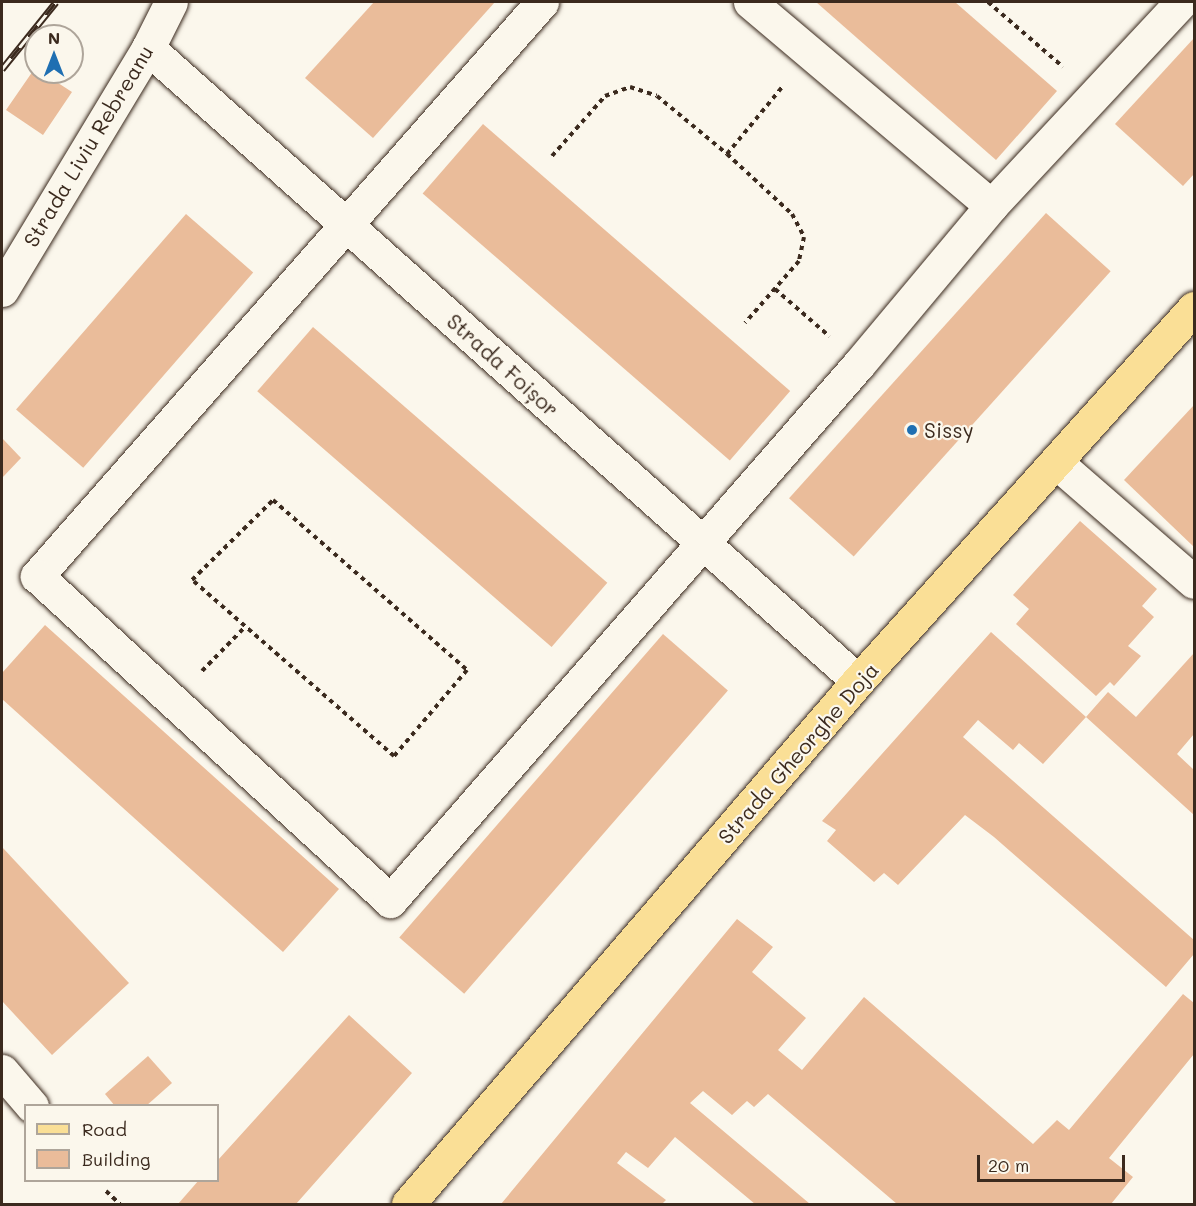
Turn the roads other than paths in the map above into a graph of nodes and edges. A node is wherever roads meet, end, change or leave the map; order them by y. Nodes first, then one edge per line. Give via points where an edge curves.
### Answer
1 (171, 2) edge
2 (542, 2) edge
3 (750, 2) edge
4 (1181, 2) edge
5 (148, 48) junction
6 (991, 206) junction
7 (348, 225) junction
8 (2, 290) edge
9 (1194, 308) edge
10 (1057, 463) junction
11 (702, 544) junction
12 (1194, 582) edge
13 (858, 681) junction
14 (2, 1071) edge
15 (30, 1104) edge
16 (408, 1204) edge

1 - 5 street, Strada Liviu Rebreanu
2 - 7 street
3 - 6 street
4 - 6 street
5 - 7 street, Strada Foișor
5 - 8 street, Strada Liviu Rebreanu
6 - 11 street
7 - 11 street, Strada Foișor
7 - 11 street via 37,576 390,901
9 - 10 main road, Strada Gheorghe Doja
10 - 12 street
10 - 13 main road, Strada Gheorghe Doja
11 - 13 street, Strada Foișor
13 - 16 main road, Strada Gheorghe Doja
14 - 15 street

